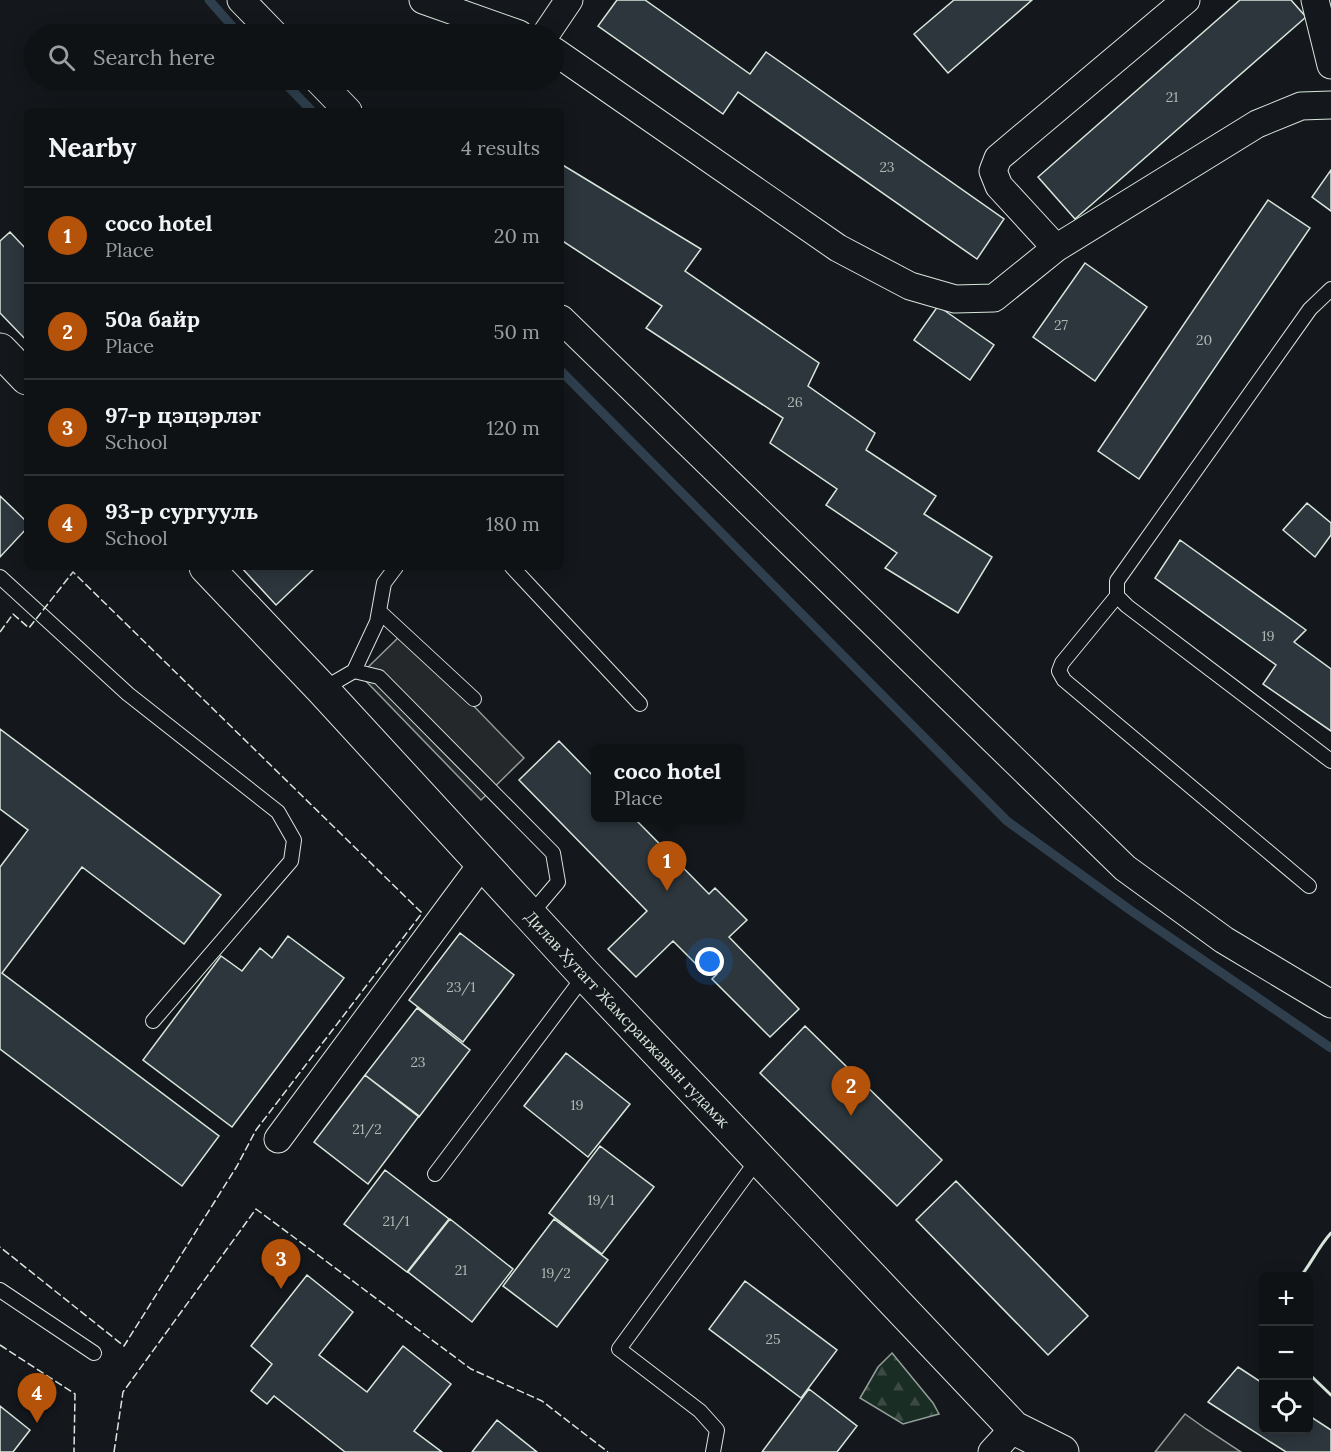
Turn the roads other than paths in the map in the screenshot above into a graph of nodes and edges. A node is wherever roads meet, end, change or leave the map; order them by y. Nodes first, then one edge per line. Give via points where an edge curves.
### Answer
1 (241, 0) edge
2 (423, 0) edge
3 (569, 0) edge
4 (1186, 0) edge
5 (1315, 0) edge
6 (264, 24) edge
7 (491, 24) edge
8 (553, 24) edge
9 (564, 58) edge
10 (1331, 65) edge
11 (328, 90) edge
12 (1331, 105) edge
13 (345, 108) edge
14 (1056, 248) junction
15 (1331, 289) edge
16 (564, 322) edge
17 (0, 350) edge
18 (24, 375) edge
19 (209, 570) edge
20 (394, 570) edge
21 (515, 570) edge
22 (0, 577) edge
23 (1117, 596) junction
24 (380, 612) junction
25 (354, 671) junction
26 (322, 689) junction
27 (474, 699) dead end
28 (640, 704) dead end
29 (1331, 761) edge
30 (482, 864) junction
31 (1309, 886) dead end
32 (530, 915) junction
33 (585, 975) junction
34 (1331, 1004) edge
35 (153, 1021) dead end
36 (278, 1139) dead end
37 (759, 1157) junction
38 (435, 1174) dead end
39 (0, 1290) edge
40 (93, 1353) dead end
41 (1014, 1428) junction
42 (713, 1452) edge
43 (992, 1452) edge
44 (1062, 1452) edge

1 - 6 street
2 - 7 street
3 - 8 street
4 - 14 street via 998,158 993,171 999,186
5 - 10 street
9 - 14 street via 838,248 910,286 956,299 994,298
11 - 13 street
12 - 14 street via 1301,106 1257,124
15 - 23 lane via 1310,309 1117,581
16 - 34 street via 1125,868 1224,940
17 - 18 main road
19 - 26 main road, Дилав Хутагт Жамсранжавын гудамж
20 - 24 lane via 384,583
21 - 28 lane
22 - 35 lane via 128,694 278,812 294,840 291,861
23 - 29 lane
23 - 31 lane via 1062,663 1059,671 1064,680
24 - 25 lane
24 - 27 lane
25 - 26 lane
25 - 32 lane via 379,677 553,853 558,882
26 - 30 main road, Дилав Хутагт Жамсранжавын гудамж
30 - 32 main road, Дилав Хутагт Жамсранжавын гудамж
30 - 36 street
32 - 33 main road, Дилав Хутагт Жамсранжавын гудамж
33 - 37 main road, Дилав Хутагт Жамсранжавын гудамж
33 - 38 lane
37 - 41 main road, Дилав Хутагт Жамсранжавын гудамж
37 - 42 lane via 619,1348 700,1411 717,1430
39 - 40 lane
41 - 43 street
41 - 44 main road, Дилав Хутагт Жамсранжавын гудамж

